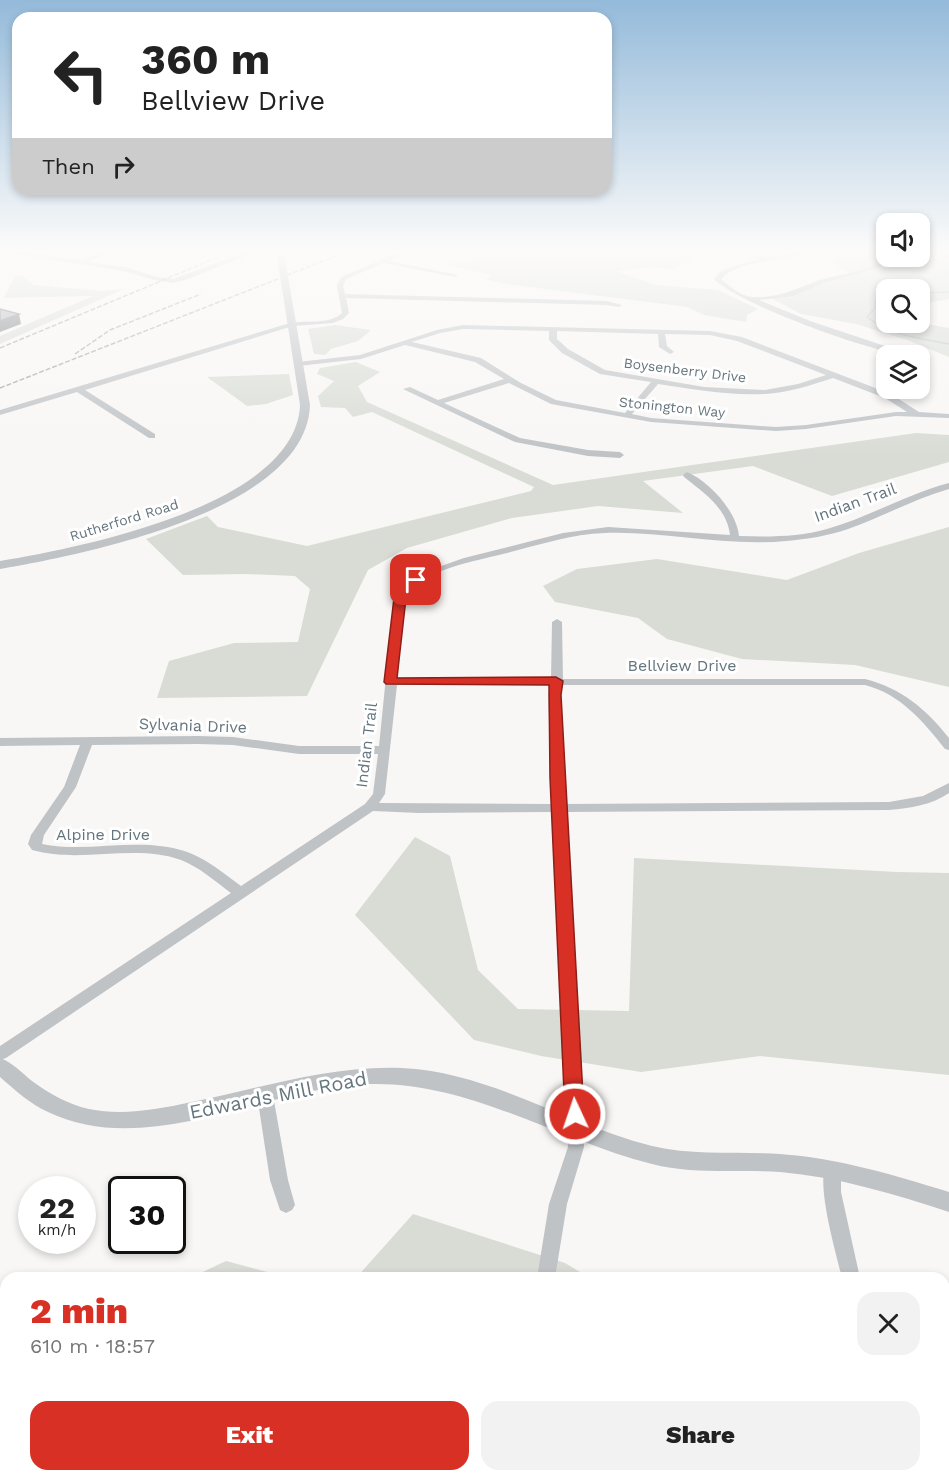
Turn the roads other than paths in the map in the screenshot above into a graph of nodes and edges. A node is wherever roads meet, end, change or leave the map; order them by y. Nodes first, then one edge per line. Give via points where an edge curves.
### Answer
1 (291, 318) edge
2 (341, 318) edge
3 (804, 318) edge
4 (292, 324) junction
5 (553, 329) junction
6 (661, 331) junction
7 (404, 343) junction
8 (881, 345) edge
9 (670, 352) dead end
10 (298, 364) junction
11 (833, 375) junction
12 (510, 380) junction
13 (655, 382) junction
14 (78, 389) junction
15 (407, 389) dead end
16 (437, 403) junction
17 (0, 413) edge
18 (916, 414) junction
19 (626, 416) junction
20 (949, 416) edge
21 (152, 436) dead end
22 (620, 455) dead end
23 (687, 475) dead end
24 (949, 486) edge
25 (735, 538) junction
26 (0, 565) edge
27 (557, 622) dead end
28 (556, 681) junction
29 (390, 682) junction
30 (88, 740) junction
31 (0, 742) edge
32 (949, 746) edge
33 (384, 750) junction
34 (949, 787) edge
35 (370, 807) junction
36 (559, 809) junction
37 (243, 894) junction
38 (0, 1054) edge
39 (0, 1066) edge
40 (265, 1095) junction
41 (576, 1129) junction
42 (832, 1169) junction
43 (949, 1202) edge
44 (286, 1205) dead end
45 (547, 1272) edge
46 (850, 1272) edge

1 - 4 street, Rutherford Road, bridge
2 - 4 street
3 - 8 street
4 - 10 street, Rutherford Road
4 - 14 street
5 - 6 street
5 - 7 street via 463,327
5 - 13 street, Boysenberry Drive via 555,344 595,369
6 - 9 street via 663,346
6 - 11 street via 733,337
7 - 10 street via 362,357
7 - 12 street, Stonington Way via 469,357
10 - 26 street, Rutherford Road via 306,410 299,434 279,459 245,486 194,514 129,538 54,557
11 - 13 street, Boysenberry Drive via 792,388 756,392
11 - 18 street via 898,401
12 - 16 street
12 - 19 street, Stonington Way via 554,402
13 - 19 street
14 - 17 street
14 - 21 street
15 - 16 street
16 - 22 street via 524,441
18 - 19 street, Stonington Way via 776,429
18 - 20 street, Stonington Way
23 - 25 street via 728,511
24 - 25 street, Indian Trail via 819,534
25 - 29 street, Indian Trail via 595,530 428,574 409,586 400,598
27 - 28 street
28 - 29 street, Bellview Drive
28 - 32 street, Bellview Drive via 872,683 900,696
28 - 36 street
29 - 33 street, Indian Trail
30 - 31 street, Sylvania Drive
30 - 33 street, Sylvania Drive via 233,741 299,750
30 - 37 street, Alpine Drive via 70,787 38,835 37,847 57,851 172,853 197,862
33 - 35 street, Indian Trail via 379,794
34 - 36 street via 915,801 851,807
35 - 36 street
35 - 37 street, Indian Trail
36 - 41 street
37 - 38 street, Indian Trail
39 - 40 street, Edwards Mill Road via 46,1102 95,1119 144,1119
40 - 41 street, Edwards Mill Road via 354,1077 415,1077 463,1087
40 - 44 street
41 - 42 street, Edwards Mill Road via 669,1159
41 - 45 street via 576,1147 558,1204
42 - 43 street, Edwards Mill Road
42 - 46 street via 832,1192

